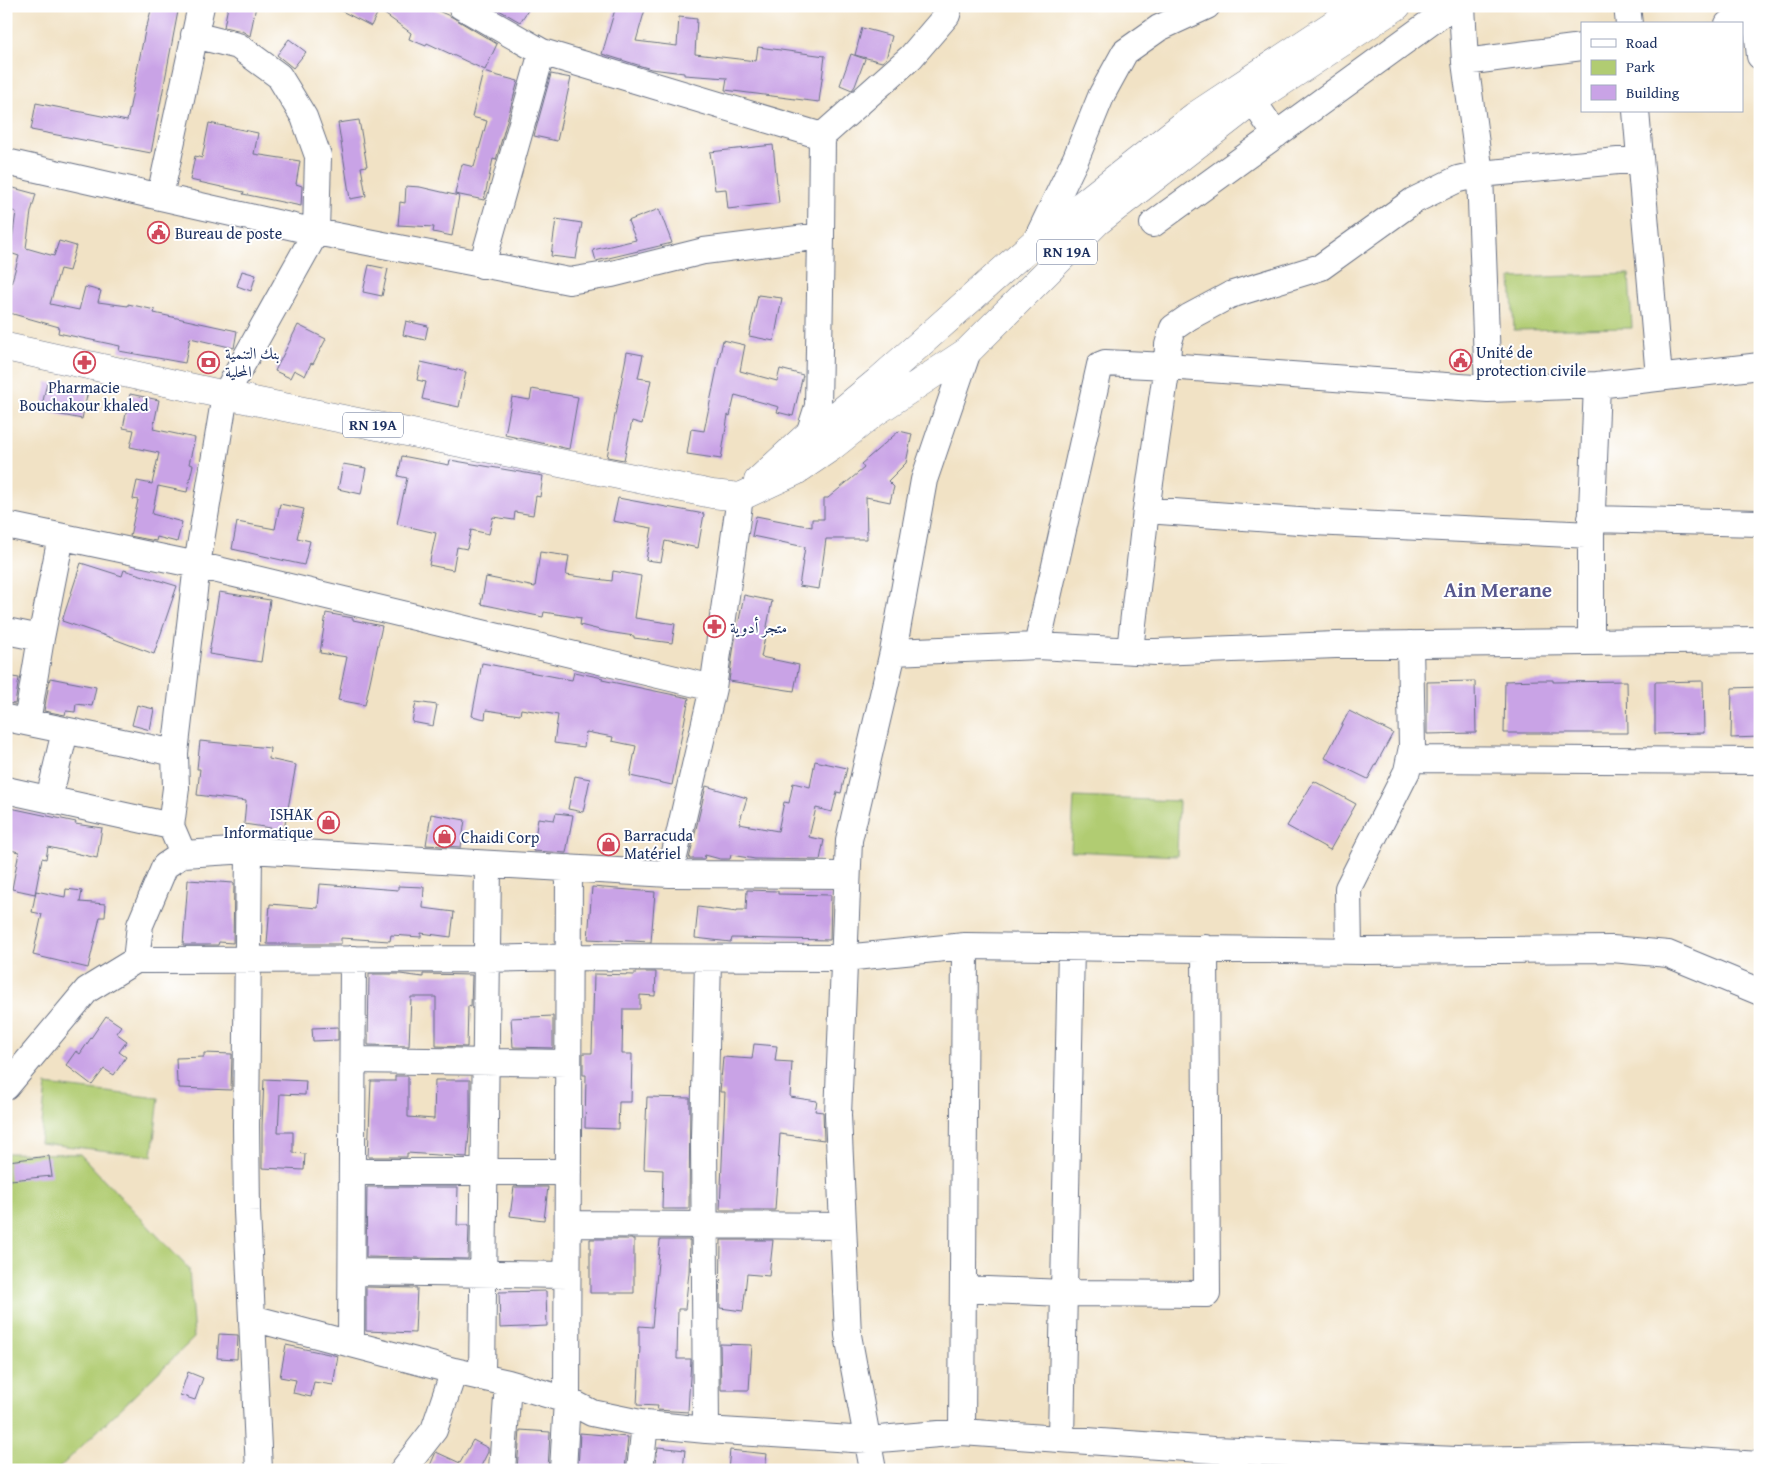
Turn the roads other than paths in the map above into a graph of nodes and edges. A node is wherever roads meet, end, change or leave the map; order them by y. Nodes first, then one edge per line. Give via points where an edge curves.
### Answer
1 (201, 6) edge
2 (461, 6) edge
3 (1207, 6) edge
4 (1362, 6) edge
5 (1397, 6) edge
6 (1453, 6) edge
7 (1462, 6) edge
8 (1627, 6) edge
9 (951, 9) edge
10 (1758, 19) edge
11 (1629, 22) edge
12 (1740, 22) edge
13 (194, 35) junction
14 (1581, 47) edge
15 (542, 52) junction
16 (1760, 56) edge
17 (1465, 62) junction
18 (1253, 100) junction
19 (1636, 112) edge
20 (1276, 135) junction
21 (822, 136) junction
22 (1639, 159) junction
23 (6, 162) edge
24 (1480, 174) junction
25 (160, 196) junction
26 (1153, 224) dead end
27 (316, 232) junction
28 (821, 236) junction
29 (1036, 241) junction
30 (482, 265) junction
31 (6, 347) edge
32 (968, 351) junction
33 (1167, 366) junction
34 (1760, 366) edge
35 (1659, 377) junction
36 (1597, 385) junction
37 (1488, 389) junction
38 (225, 395) junction
39 (809, 434) junction
40 (740, 497) junction
41 (1146, 510) junction
42 (1760, 524) edge
43 (6, 525) edge
44 (1591, 527) junction
45 (61, 537) junction
46 (197, 565) junction
47 (6, 631) edge
48 (41, 638) junction
49 (1760, 640) edge
50 (1590, 642) junction
51 (1410, 644) junction
52 (1037, 646) junction
53 (1130, 650) junction
54 (894, 652) junction
55 (713, 688) junction
56 (17, 720) edge
57 (65, 731) junction
58 (175, 753) junction
59 (1410, 758) junction
60 (1760, 761) edge
61 (6, 790) edge
62 (49, 799) junction
63 (171, 826) junction
64 (249, 850) junction
65 (183, 854) junction
66 (488, 864) junction
67 (569, 868) junction
68 (670, 874) junction
69 (847, 875) junction
70 (965, 946) junction
71 (1071, 947) junction
72 (1205, 948) junction
73 (1349, 951) junction
74 (569, 957) junction
75 (844, 958) junction
76 (353, 959) junction
77 (486, 959) junction
78 (708, 959) junction
79 (136, 960) junction
80 (248, 960) junction
81 (1760, 992) edge
82 (353, 1060) junction
83 (485, 1062) junction
84 (568, 1063) junction
85 (6, 1087) edge
86 (352, 1172) junction
87 (484, 1172) junction
88 (568, 1172) junction
89 (568, 1224) junction
90 (704, 1226) junction
91 (843, 1226) junction
92 (352, 1272) junction
93 (483, 1274) junction
94 (567, 1275) junction
95 (963, 1289) junction
96 (1064, 1293) junction
97 (252, 1318) junction
98 (352, 1344) junction
99 (454, 1371) junction
100 (482, 1376) junction
101 (508, 1383) junction
102 (566, 1400) junction
103 (646, 1424) junction
104 (706, 1430) junction
105 (962, 1432) junction
106 (1061, 1438) junction
107 (868, 1440) junction
108 (1303, 1462) edge
109 (1760, 1465) edge
110 (1726, 1467) edge
111 (260, 1470) edge
112 (403, 1470) edge
113 (502, 1470) edge
114 (563, 1470) edge
115 (640, 1470) edge
116 (873, 1470) edge

1 - 13 street
2 - 15 street
3 - 29 street via 1159,28 1125,52 1102,94
4 - 29 main road, RN 19A via 1195,116
5 - 18 main road, RN 19A
6 - 20 street
7 - 17 street
8 - 11 street
9 - 21 street via 911,57
10 - 12 street
10 - 16 street
13 - 25 street
13 - 27 street via 238,46 279,76 304,118 318,156
14 - 17 street
15 - 21 street
15 - 30 street
17 - 24 street
18 - 20 street
18 - 32 main road, RN 19A via 1098,222
19 - 22 street
20 - 26 street
21 - 28 street
22 - 24 street
22 - 35 street
23 - 25 street
24 - 33 street via 1458,179 1413,201 1321,267 1230,295 1189,317 1173,328
24 - 37 street
25 - 27 street
27 - 30 street
27 - 38 street
28 - 30 street via 704,251 569,281
28 - 39 street via 818,406
29 - 39 main road, RN 19A via 877,382
31 - 38 main road, RN 19A
32 - 40 main road, RN 19A via 874,413 796,471
32 - 54 street via 924,480
33 - 37 street
33 - 41 street
33 - 52 street via 1100,365
34 - 35 street
35 - 36 street
36 - 37 street
36 - 44 street
38 - 40 main road, RN 19A
38 - 46 street
39 - 40 main road, RN 19A
40 - 55 street
41 - 44 street via 1313,522
41 - 53 street
42 - 44 street
43 - 45 street
44 - 50 street
45 - 46 street
45 - 48 street
46 - 55 street
46 - 58 street
47 - 48 street
48 - 56 street
49 - 50 street
50 - 51 street
51 - 53 street via 1156,652
51 - 59 street
52 - 53 street
52 - 54 street
54 - 69 street via 848,840
55 - 68 street
56 - 57 street
57 - 58 street
57 - 62 street
58 - 63 street via 176,788
59 - 60 street
59 - 73 street via 1407,771 1348,888
61 - 62 street
62 - 63 street
63 - 65 street
64 - 65 street
64 - 66 street
64 - 80 street
65 - 79 street via 165,866 140,925
66 - 67 street
66 - 77 street
67 - 68 street
67 - 74 street
68 - 69 street
69 - 75 street
70 - 71 street
70 - 75 street
70 - 95 street
71 - 72 street
71 - 96 street
72 - 73 street
72 - 96 street via 1207,1294
73 - 81 street via 1612,949 1668,954
74 - 77 street
74 - 78 street
74 - 84 street
75 - 78 street
75 - 91 street via 838,1114
76 - 77 street
76 - 80 street
76 - 82 street
77 - 83 street
78 - 90 street
79 - 80 street
79 - 85 street via 87,990
80 - 97 street via 246,1201
82 - 83 street
82 - 86 street
83 - 84 street
83 - 87 street
84 - 88 street
86 - 87 street
86 - 92 street
87 - 88 street
87 - 93 street
88 - 89 street
89 - 90 street
89 - 94 street
90 - 91 street
90 - 104 street
91 - 107 street via 848,1336
92 - 93 street
92 - 98 street
93 - 94 street
93 - 100 street
94 - 102 street
95 - 96 street
95 - 105 street
96 - 106 street
97 - 98 street
97 - 111 street
98 - 99 street
99 - 100 street
99 - 112 street via 434,1430
100 - 101 street
101 - 102 street
101 - 113 street
102 - 103 street via 592,1413
102 - 114 street
103 - 104 street
103 - 115 street
104 - 107 street
105 - 106 street
105 - 107 street
106 - 108 street via 1214,1450
107 - 116 street
108 - 110 street via 1632,1457
109 - 110 street

